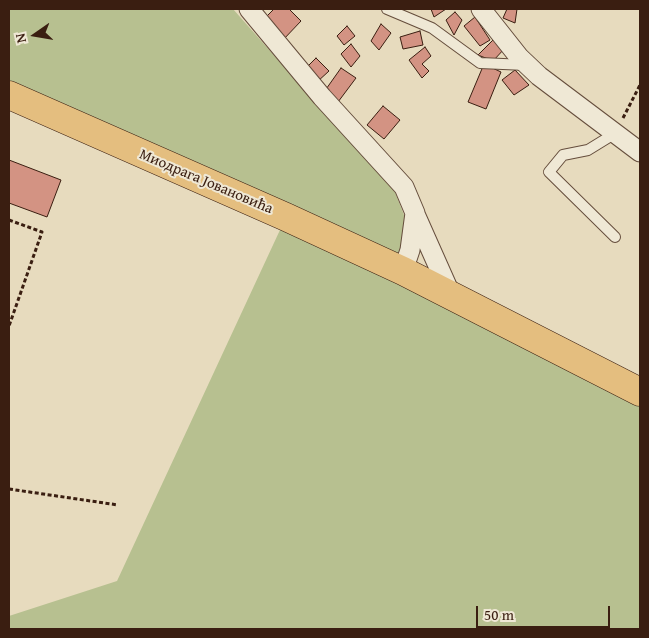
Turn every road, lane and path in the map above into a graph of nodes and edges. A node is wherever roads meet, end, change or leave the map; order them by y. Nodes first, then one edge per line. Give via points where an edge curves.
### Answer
1 (249, 9) edge
2 (387, 9) edge
3 (481, 9) edge
4 (527, 66) junction
5 (640, 85) edge
6 (9, 95) edge
7 (614, 134) junction
8 (640, 152) edge
9 (415, 213) junction
10 (9, 220) edge
11 (616, 237) dead end
12 (403, 271) junction
13 (451, 295) junction
14 (9, 326) edge
15 (640, 392) edge
16 (9, 489) edge
17 (118, 505) dead end

1 - 9 street via 322,97 404,187
2 - 4 lane via 432,28 480,63
3 - 4 street
4 - 7 street
5 - 7 path
6 - 12 main road, Миодрага Јовановића
7 - 8 street
7 - 11 lane via 588,150 563,155 550,172
9 - 12 street via 410,250
9 - 13 street
10 - 14 path via 42,232
12 - 13 main road, Миодрага Јовановића
13 - 15 main road, Миодрага Јовановића
16 - 17 path

